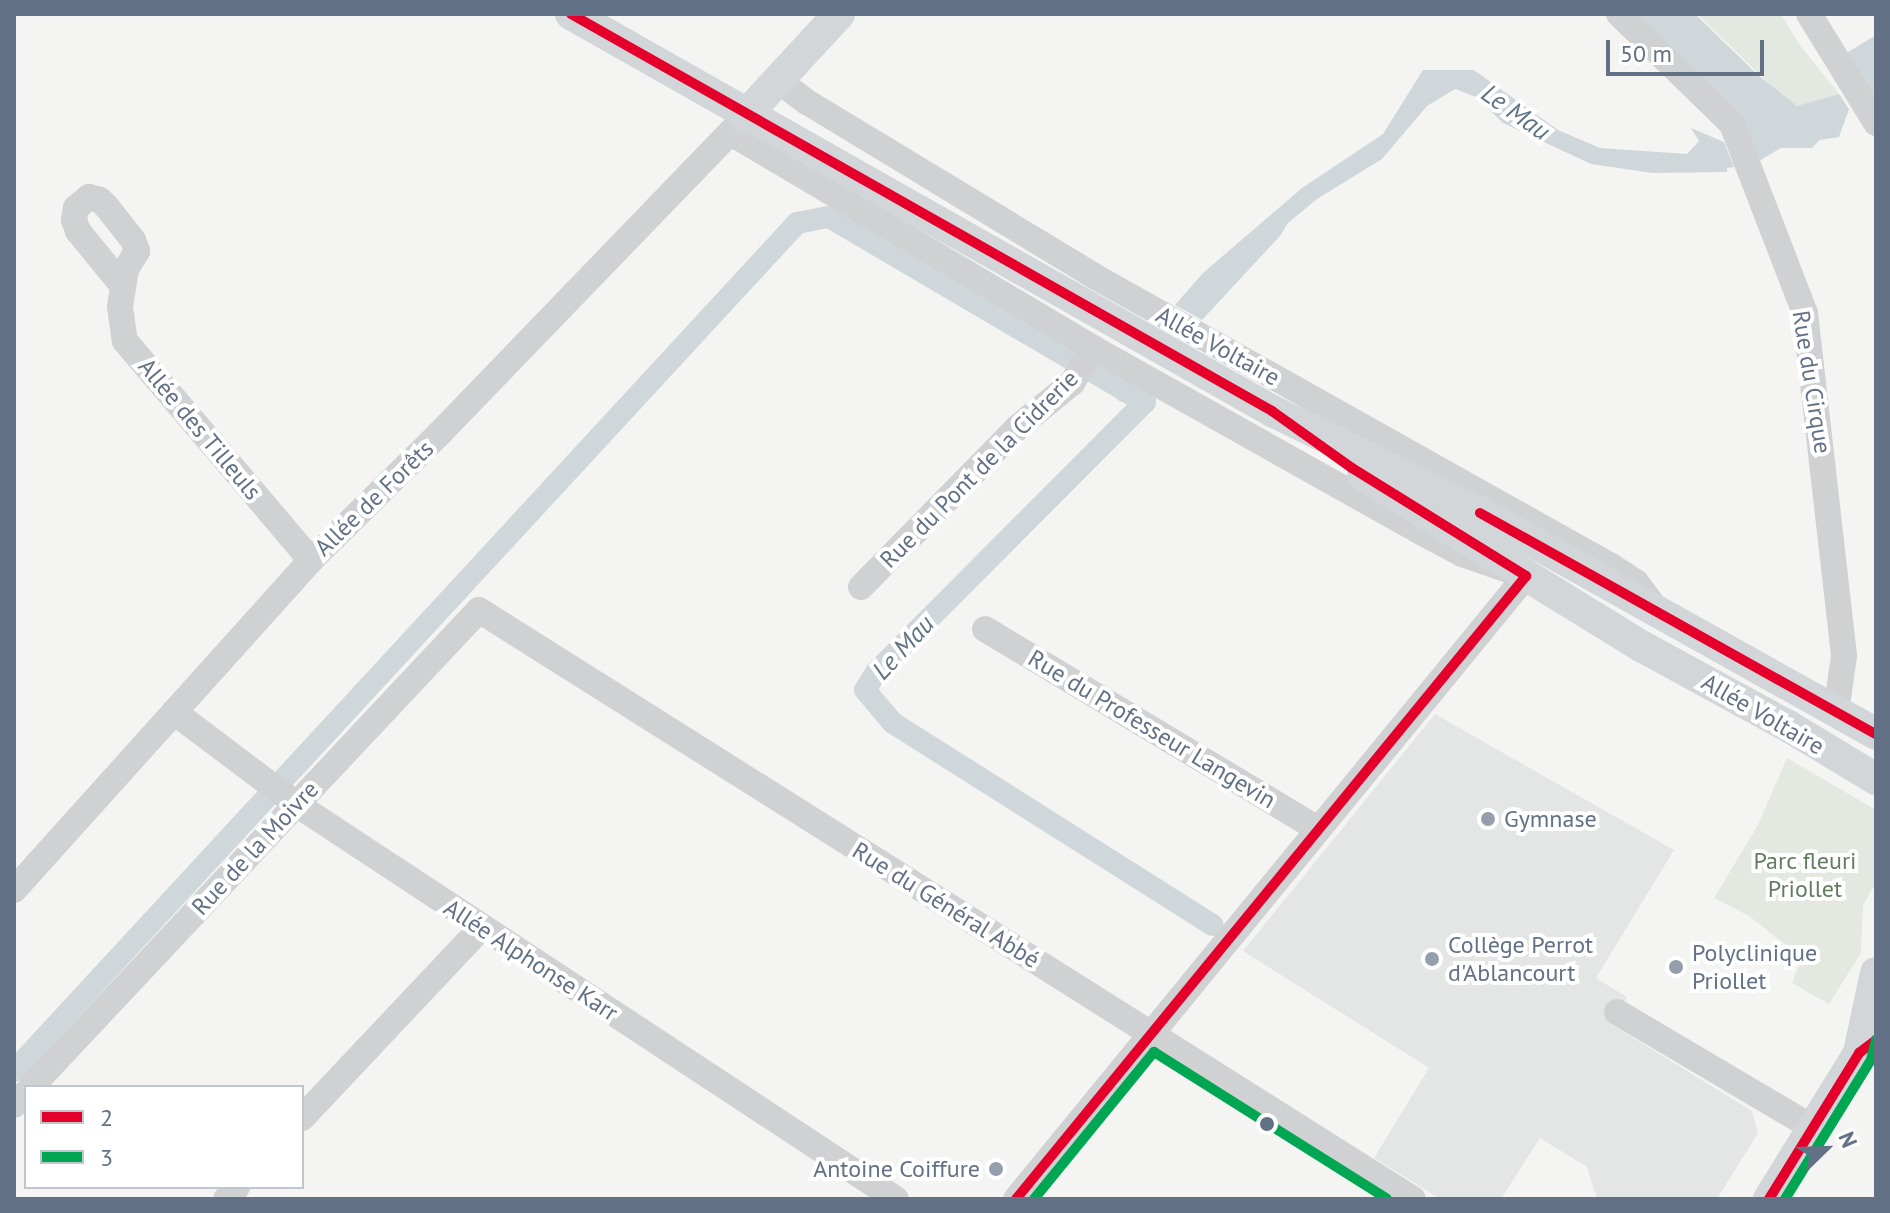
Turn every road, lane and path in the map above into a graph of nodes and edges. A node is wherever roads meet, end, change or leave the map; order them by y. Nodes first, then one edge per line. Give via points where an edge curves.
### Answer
1 (571, 14) edge
2 (839, 14) edge
3 (1619, 14) edge
4 (1809, 14) edge
5 (779, 81) junction
6 (1874, 120) edge
7 (738, 125) junction
8 (122, 285) dead end
9 (1090, 352) junction
10 (1272, 411) junction
11 (311, 560) junction
12 (1526, 576) junction
13 (861, 587) dead end
14 (1655, 609) junction
15 (479, 610) joint
16 (985, 629) dead end
17 (174, 712) junction
18 (1836, 712) junction
19 (1876, 734) edge
20 (1876, 779) edge
21 (294, 802) junction
22 (1318, 829) junction
23 (14, 890) edge
24 (481, 928) junction
25 (1876, 976) edge
26 (1617, 1012) dead end
27 (1151, 1034) junction
28 (1868, 1046) edge
29 (33, 1085) edge
30 (304, 1116) edge
31 (1813, 1128) junction
32 (896, 1199) edge
33 (1016, 1199) edge
34 (1413, 1199) edge
35 (1769, 1199) edge

1 - 10 main road
2 - 5 main road
3 - 18 street, Rue du Cirque via 1732,124 1805,313 1844,656
4 - 6 street
5 - 7 main road
5 - 14 street, Allée Voltaire via 1094,276 1611,566 1641,587
7 - 9 street, Allée Voltaire
7 - 11 street, Allée de Forêts
8 - 11 street, Allée des Tilleuls via 125,341
9 - 12 street, Allée Voltaire via 1462,554
9 - 13 street, Rue du Pont de la Cidrerie via 1072,383 1018,427
10 - 12 main road, Allée Voltaire via 1352,468
10 - 14 main road, Allée Voltaire via 1481,513
11 - 17 street, Allée de Forêts
12 - 20 main road, Allée Voltaire
12 - 22 street
14 - 18 main road, Allée Voltaire
15 - 21 street, Rue de la Moivre
15 - 27 street, Rue du Général Abbé
16 - 22 street, Rue du Professeur Langevin
17 - 21 street, Allée Alphonse Karr
17 - 23 street, Allée de Forêts
18 - 19 main road, Allée Voltaire
21 - 24 street, Allée Alphonse Karr
21 - 29 street, Rue de la Moivre
22 - 27 street
24 - 30 street
24 - 32 street, Allée Alphonse Karr
25 - 28 main road
26 - 31 street
27 - 33 street
27 - 34 street, Rue du Général Abbé
28 - 31 main road
31 - 35 main road

